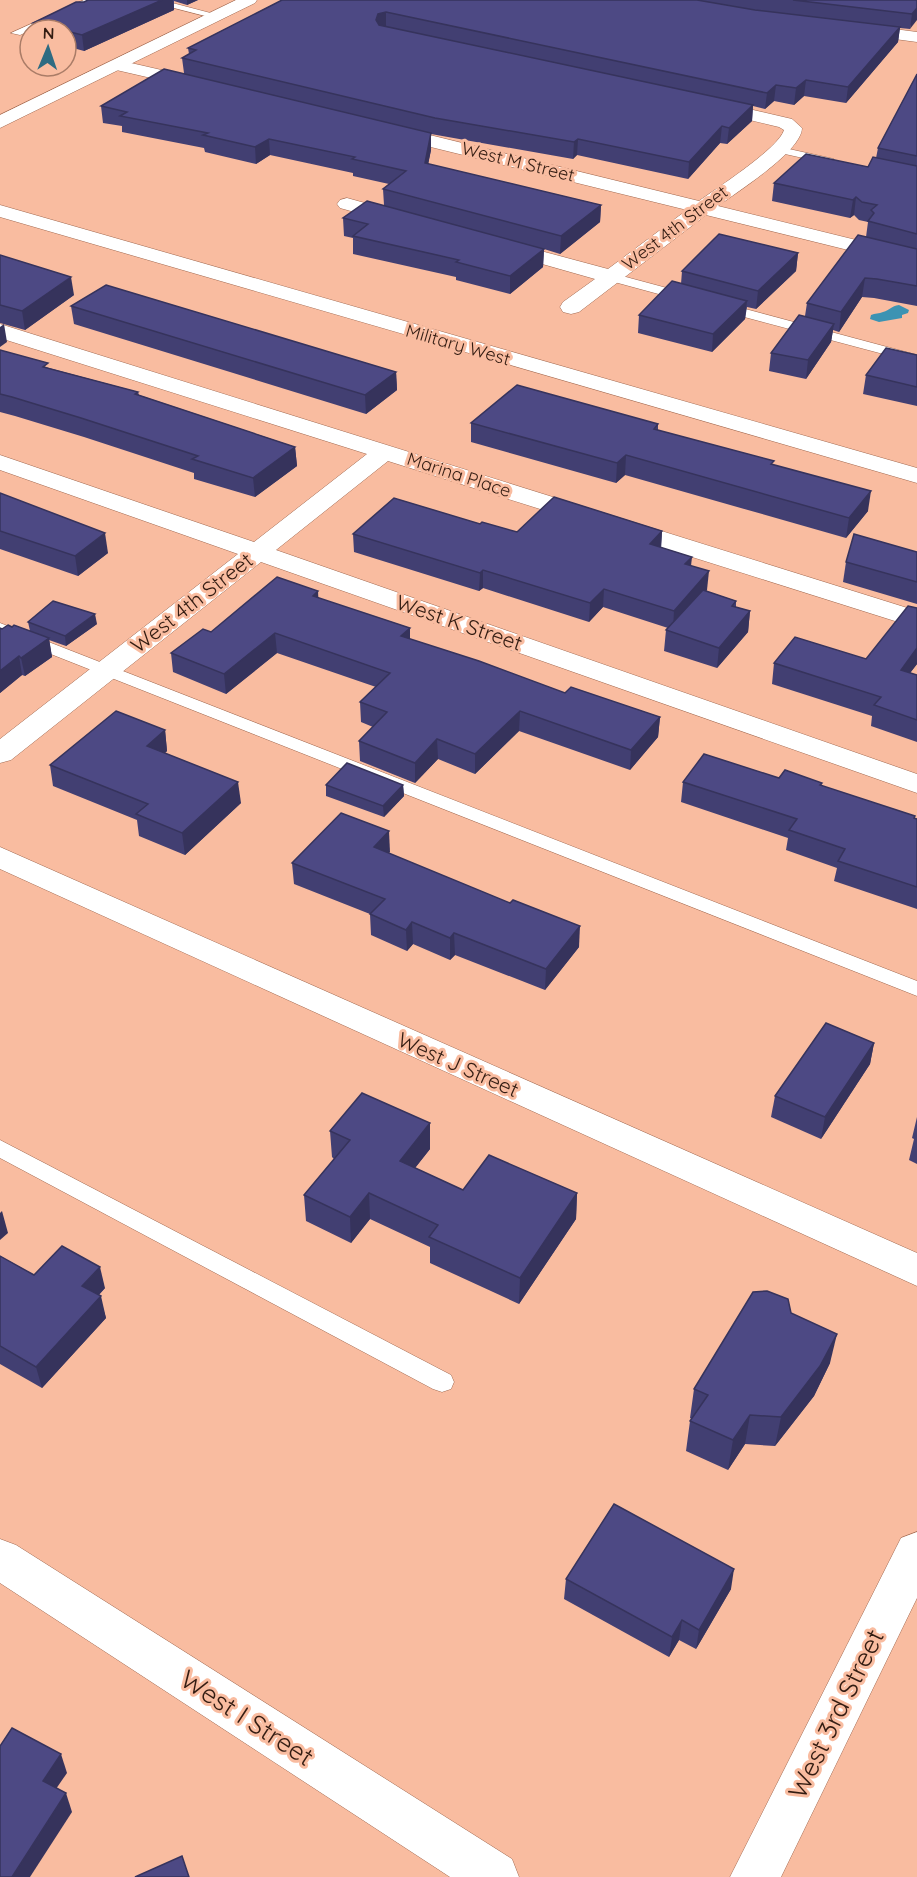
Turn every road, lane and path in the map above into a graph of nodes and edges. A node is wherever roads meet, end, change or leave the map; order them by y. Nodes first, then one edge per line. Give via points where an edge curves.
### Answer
1 (92, 0) edge
2 (148, 0) edge
3 (249, 0) edge
4 (217, 16) junction
5 (835, 27) edge
6 (913, 31) edge
7 (15, 33) dead end
8 (118, 65) junction
9 (222, 90) edge
10 (690, 100) edge
11 (0, 122) edge
12 (371, 126) edge
13 (780, 150) junction
14 (837, 162) edge
15 (347, 204) dead end
16 (704, 208) junction
17 (0, 212) edge
18 (416, 223) edge
19 (485, 242) edge
20 (917, 261) edge
21 (611, 277) junction
22 (571, 307) dead end
23 (0, 331) edge
24 (917, 359) edge
25 (385, 452) junction
26 (0, 462) edge
27 (917, 476) edge
28 (257, 552) junction
29 (917, 620) edge
30 (0, 628) edge
31 (107, 670) junction
32 (0, 754) edge
33 (917, 784) edge
34 (0, 857) edge
35 (917, 989) edge
36 (0, 1148) edge
37 (917, 1270) edge
38 (442, 1382) dead end
39 (917, 1551) edge
40 (0, 1559) edge
41 (494, 1877) edge
42 (755, 1877) edge

1 - 7 lane
2 - 4 lane
3 - 4 street
4 - 8 street
5 - 6 street
8 - 9 street
8 - 11 street
10 - 13 street via 785,123 793,128 793,134
12 - 16 street, West M Street
13 - 14 lane
13 - 16 street, West 4th Street
15 - 18 street
16 - 20 street, West M Street
16 - 21 street, West 4th Street
17 - 27 street, Military West
19 - 21 street
21 - 22 street, West 4th Street
21 - 24 lane
23 - 25 street, Marina Place
25 - 28 street, West 4th Street
25 - 29 street, Marina Place
26 - 28 street, West K Street
28 - 31 street, West 4th Street
28 - 33 street, West K Street
30 - 31 lane
31 - 32 street, West 4th Street
31 - 35 lane
34 - 37 street, West J Street
36 - 38 lane
39 - 42 street, West 3rd Street
40 - 41 street, West I Street

